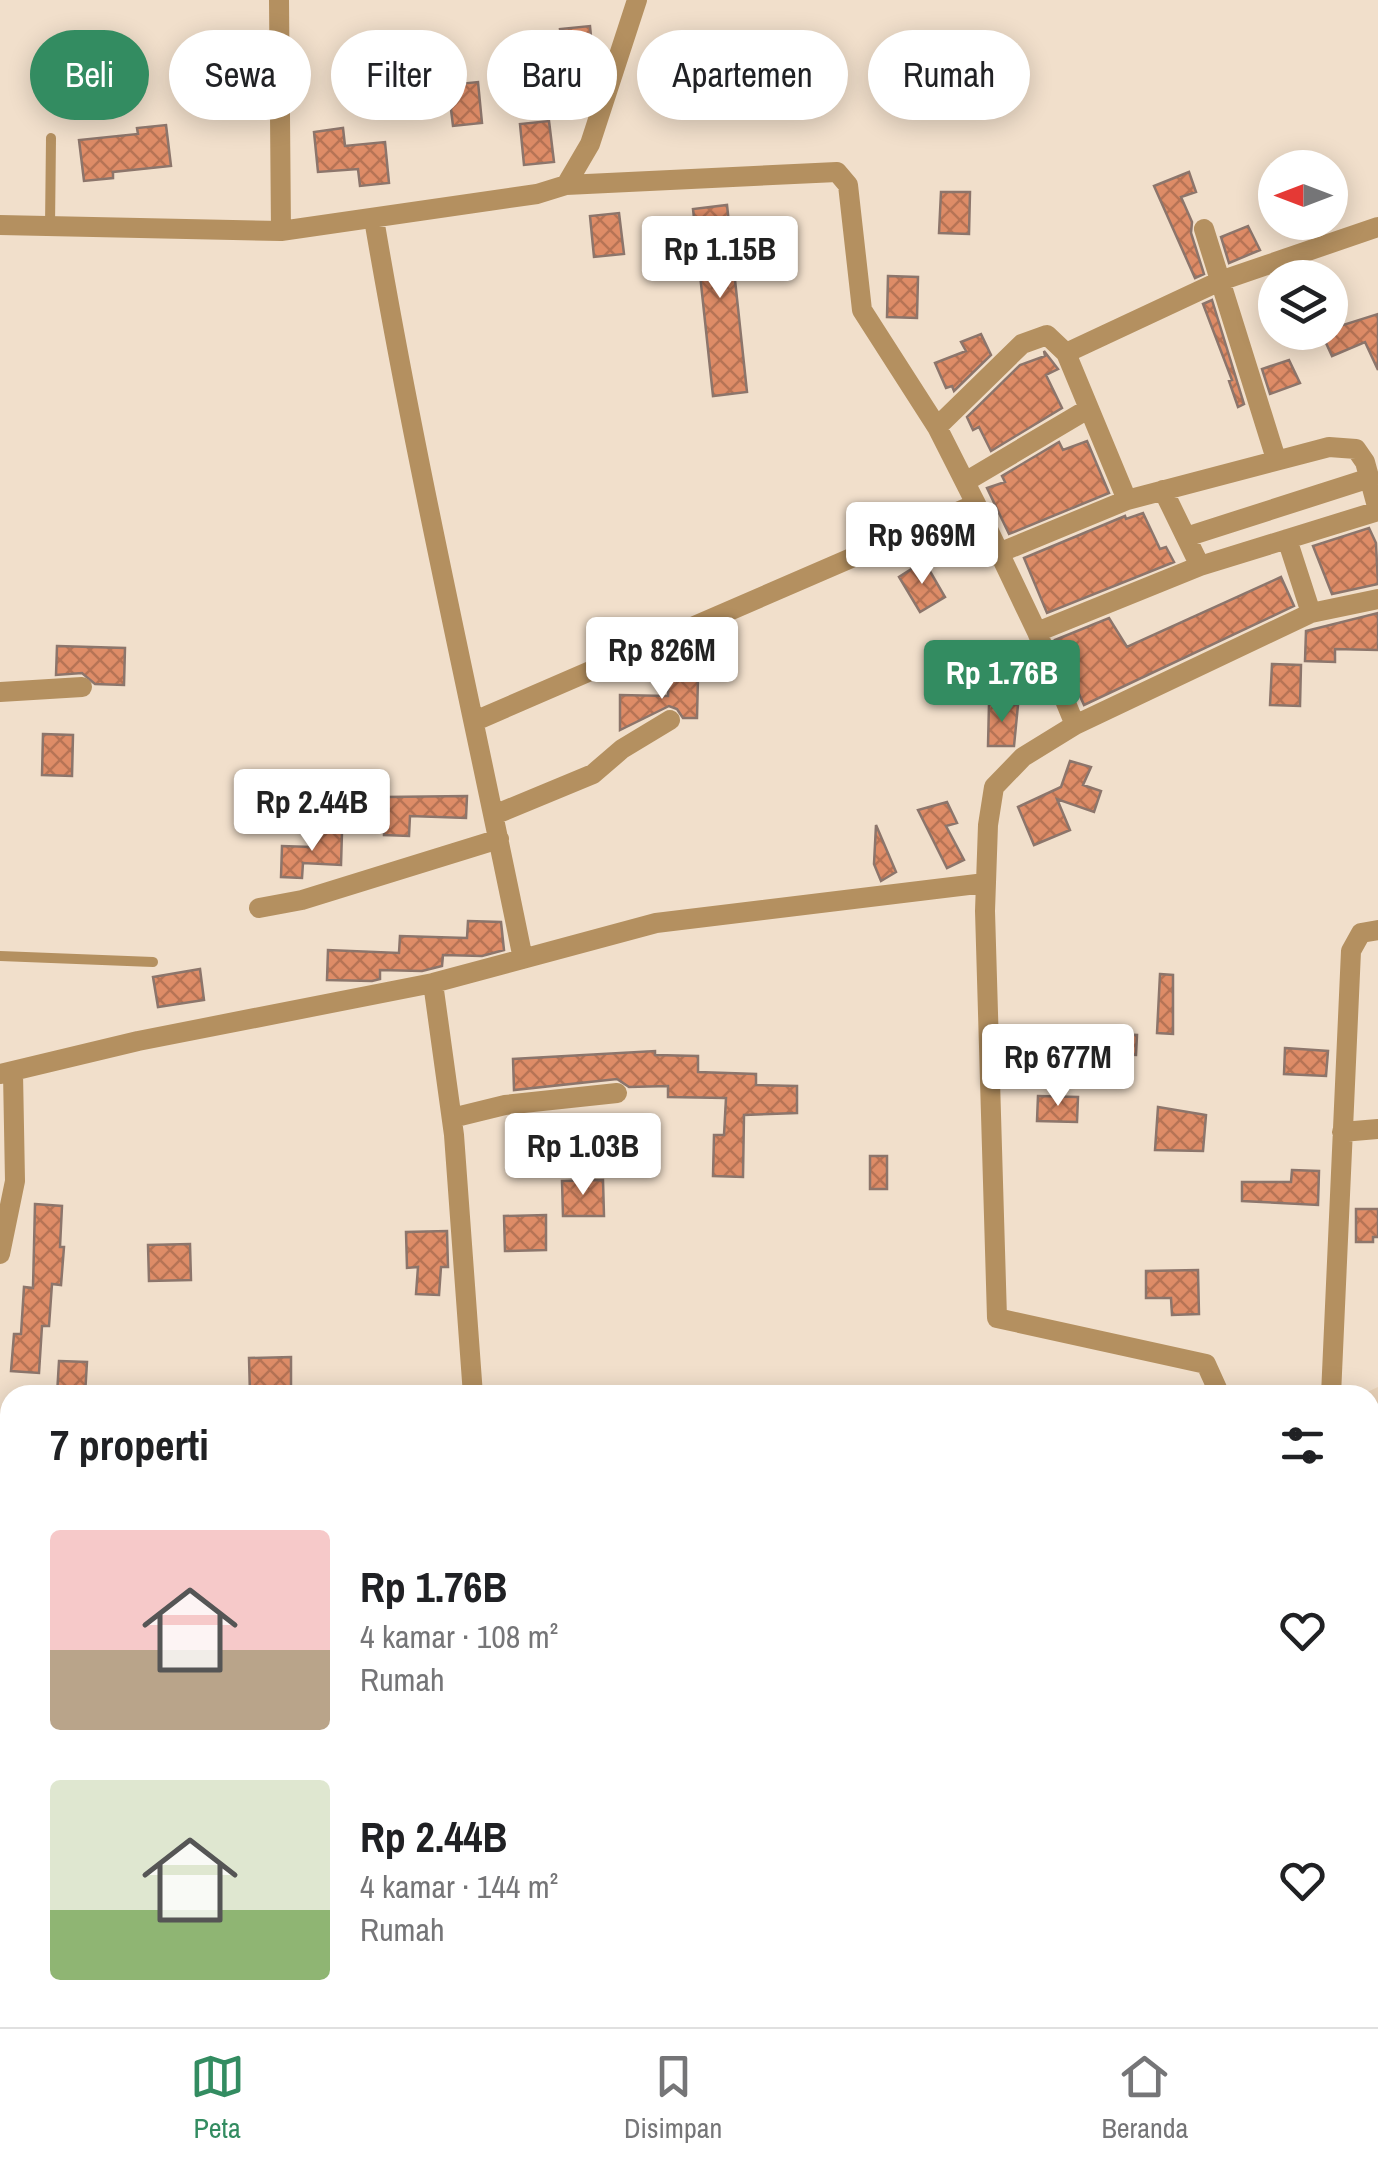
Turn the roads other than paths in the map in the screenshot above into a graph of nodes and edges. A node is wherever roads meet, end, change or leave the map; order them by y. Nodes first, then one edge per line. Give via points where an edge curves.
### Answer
1 (279, 0) edge
2 (637, 0) edge
3 (50, 138) dead end
4 (566, 185) junction
5 (374, 219) junction
6 (0, 225) edge
7 (50, 226) junction
8 (1378, 227) edge
9 (1204, 229) dead end
10 (280, 231) junction
11 (1220, 282) junction
12 (1066, 353) junction
13 (1088, 409) junction
14 (937, 427) junction
15 (1276, 459) junction
16 (1371, 466) edge
17 (965, 482) junction
18 (1164, 490) junction
19 (1127, 500) junction
20 (976, 504) junction
21 (1378, 510) edge
22 (1186, 536) junction
23 (1287, 539) junction
24 (1001, 552) junction
25 (1200, 566) junction
26 (1378, 599) edge
27 (1311, 613) junction
28 (1037, 632) junction
29 (82, 686) dead end
30 (0, 692) edge
31 (475, 720) junction
32 (670, 720) dead end
33 (1074, 725) junction
34 (494, 814) junction
35 (499, 839) junction
36 (986, 883) junction
37 (260, 908) dead end
38 (1378, 930) edge
39 (0, 956) edge
40 (523, 959) junction
41 (153, 962) dead end
42 (433, 983) junction
43 (7, 1073) edge
44 (617, 1093) dead end
45 (452, 1118) junction
46 (1378, 1129) edge
47 (1342, 1132) junction
48 (0, 1254) edge
49 (472, 1385) edge
50 (1215, 1385) edge
51 (1330, 1385) edge

1 - 10 street
2 - 4 street via 590,144
3 - 7 lane
4 - 5 street
4 - 14 street via 828,169 844,176 862,310
5 - 10 street
5 - 31 street via 406,412
6 - 7 street
7 - 10 street
8 - 11 street
9 - 11 street
11 - 12 street
11 - 15 street
12 - 13 street
12 - 14 street via 1047,335 1031,338
13 - 17 street
13 - 19 street
14 - 17 street
15 - 16 street via 1344,446
15 - 18 street
16 - 21 street
16 - 22 street
17 - 20 street
18 - 19 street
18 - 22 street
19 - 24 street
20 - 24 street
20 - 31 street
21 - 23 street
22 - 25 street
23 - 25 street
23 - 27 street
24 - 28 street
25 - 28 street
26 - 27 street
27 - 33 street
28 - 33 street
29 - 30 street
31 - 34 street
32 - 34 street via 594,774
33 - 36 street via 1023,757 994,787
34 - 35 street
35 - 37 street
35 - 40 street
36 - 40 street via 656,923
36 - 50 street via 997,1318 1206,1364
38 - 47 street via 1361,933 1352,946
39 - 41 lane
40 - 42 street
42 - 43 street
42 - 45 street
43 - 48 street via 14,1181
44 - 45 street
45 - 49 street
46 - 47 street
47 - 51 street

